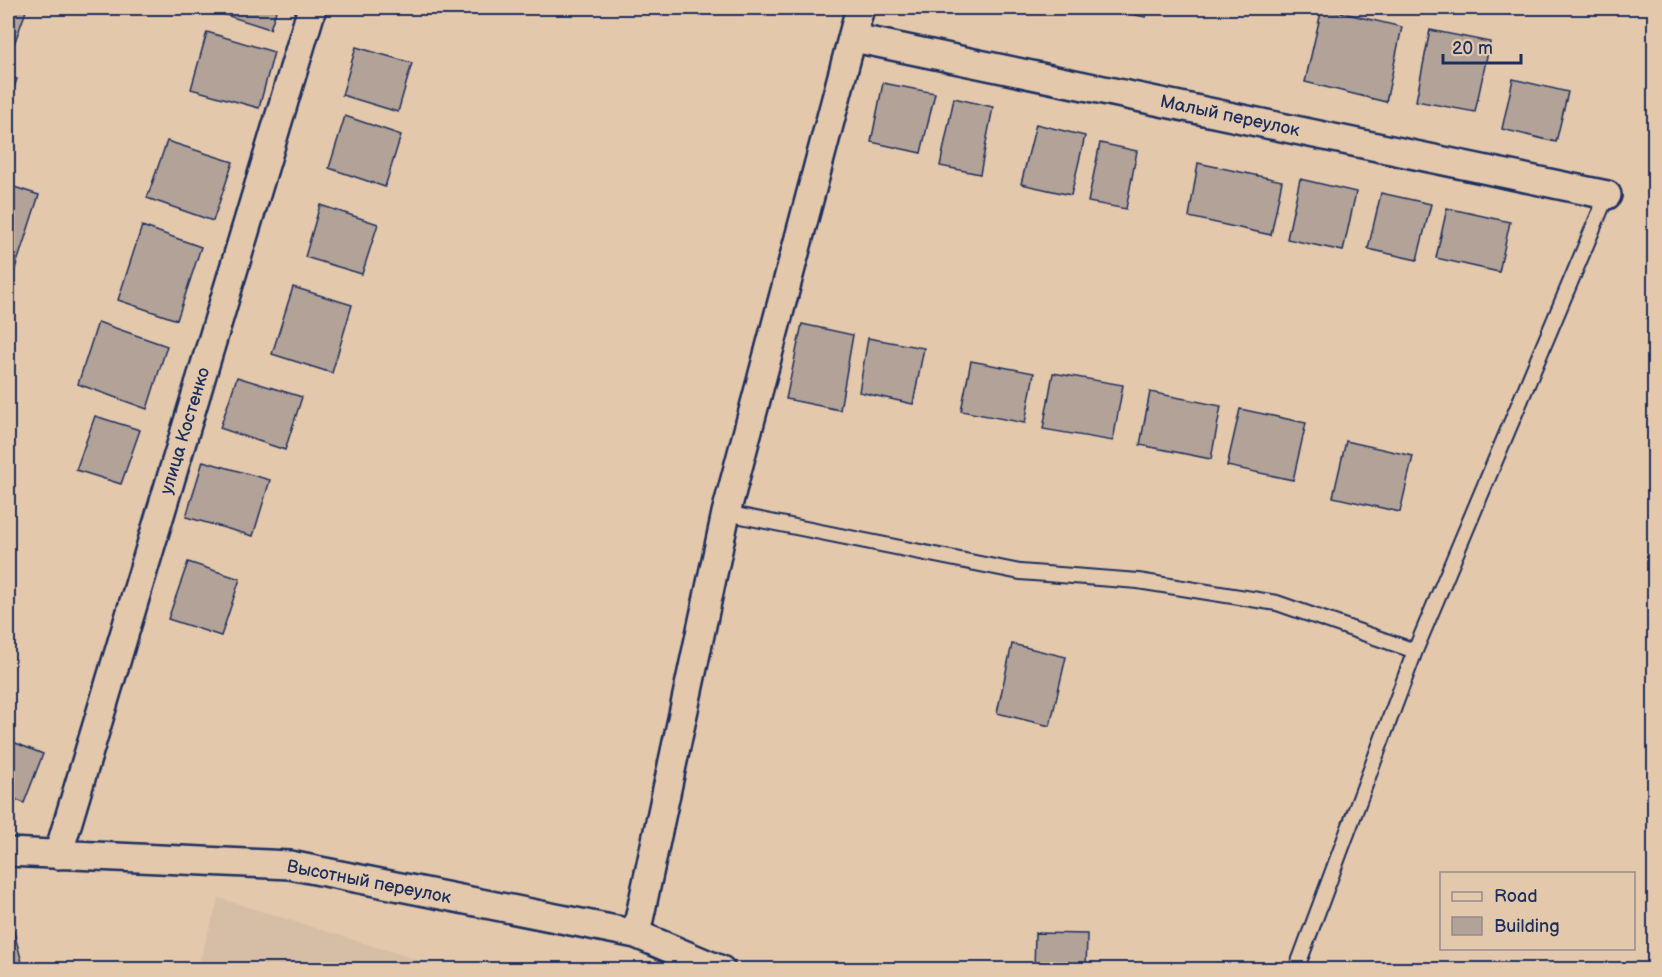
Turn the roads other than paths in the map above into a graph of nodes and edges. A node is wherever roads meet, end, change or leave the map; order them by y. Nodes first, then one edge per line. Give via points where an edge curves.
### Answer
1 (312, 8) edge
2 (860, 8) edge
3 (854, 38) junction
4 (1606, 195) joint
5 (726, 513) junction
6 (1415, 651) junction
7 (8, 852) edge
8 (58, 855) junction
9 (636, 934) junction
10 (721, 969) edge
11 (1296, 969) edge

1 - 8 street, улица Костенко
2 - 3 street
3 - 4 street, Малый переулок
3 - 5 street
4 - 6 lane
5 - 6 lane via 1020,572 1138,581 1277,603
5 - 9 street
6 - 11 lane
7 - 8 street, Высотный переулок
8 - 9 street, Высотный переулок via 290,865
9 - 10 street, Высотный переулок

